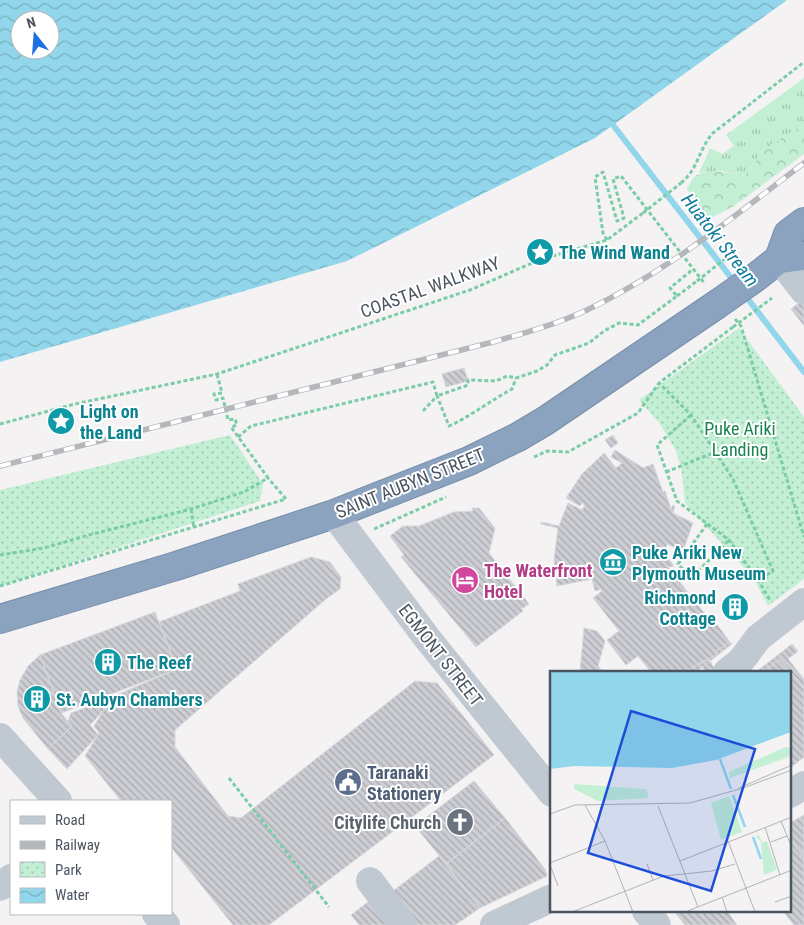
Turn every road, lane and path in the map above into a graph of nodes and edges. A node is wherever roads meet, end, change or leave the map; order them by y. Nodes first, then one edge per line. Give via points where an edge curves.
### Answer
1 (804, 62) edge
2 (804, 222) edge
3 (735, 251) dead end
4 (791, 258) edge
5 (692, 270) dead end
6 (764, 287) junction
7 (804, 291) edge
8 (677, 296) junction
9 (217, 374) junction
10 (516, 378) junction
11 (437, 396) junction
12 (423, 411) dead end
13 (691, 416) junction
14 (0, 424) edge
15 (238, 438) junction
16 (716, 452) junction
17 (666, 472) junction
18 (268, 478) junction
19 (191, 509) junction
20 (334, 514) junction
21 (707, 524) junction
22 (194, 528) junction
23 (729, 540) junction
24 (0, 555) edge
25 (758, 580) junction
26 (0, 586) edge
27 (804, 602) edge
28 (0, 619) edge
29 (782, 620) junction
30 (728, 671) edge
31 (0, 737) edge
32 (229, 778) dead end
33 (804, 785) edge
34 (550, 791) edge
35 (792, 793) edge
36 (57, 800) edge
37 (10, 879) edge
38 (370, 881) dead end
39 (0, 887) edge
40 (550, 899) edge
41 (329, 908) dead end
42 (647, 912) edge
43 (157, 915) edge
44 (166, 925) edge
45 (403, 925) edge
46 (494, 925) edge
47 (657, 925) edge

1 - 9 path, COASTAL WALKWAY, bridge via 713,133 704,144 692,172 607,240 539,260 470,290
2 - 4 highway via 788,234
3 - 8 path, bridge
4 - 6 highway, SAINT AUBYN STREET
4 - 7 street
5 - 8 path via 670,288
6 - 13 path, bridge via 733,327 659,383
6 - 20 highway, SAINT AUBYN STREET, bridge via 716,305 518,437 469,461
8 - 10 path via 638,325 619,322 589,343 555,355 537,371
9 - 14 path, COASTAL WALKWAY via 75,404
9 - 15 path via 222,393 214,394 216,400 223,398 228,420 235,419 237,426 230,427
10 - 11 path via 468,380 468,386
10 - 11 path via 512,389 449,426
11 - 12 path
11 - 15 path via 433,382 251,426
13 - 16 path
13 - 17 path via 657,445
15 - 18 path
16 - 17 path
16 - 25 path via 733,479 773,571
17 - 21 path via 677,501
18 - 19 path via 244,492
18 - 22 path via 286,499
19 - 22 path
19 - 24 path via 44,548
20 - 28 highway, SAINT AUBYN STREET
20 - 34 street, EGMONT STREET via 421,630
21 - 23 path
21 - 23 path via 678,564 691,578
22 - 26 path
23 - 25 path
25 - 29 path
27 - 29 street
29 - 30 street via 758,638 741,661
31 - 36 street
32 - 41 path
33 - 35 street
37 - 39 street
38 - 45 street
40 - 46 street
42 - 47 street
43 - 44 street

